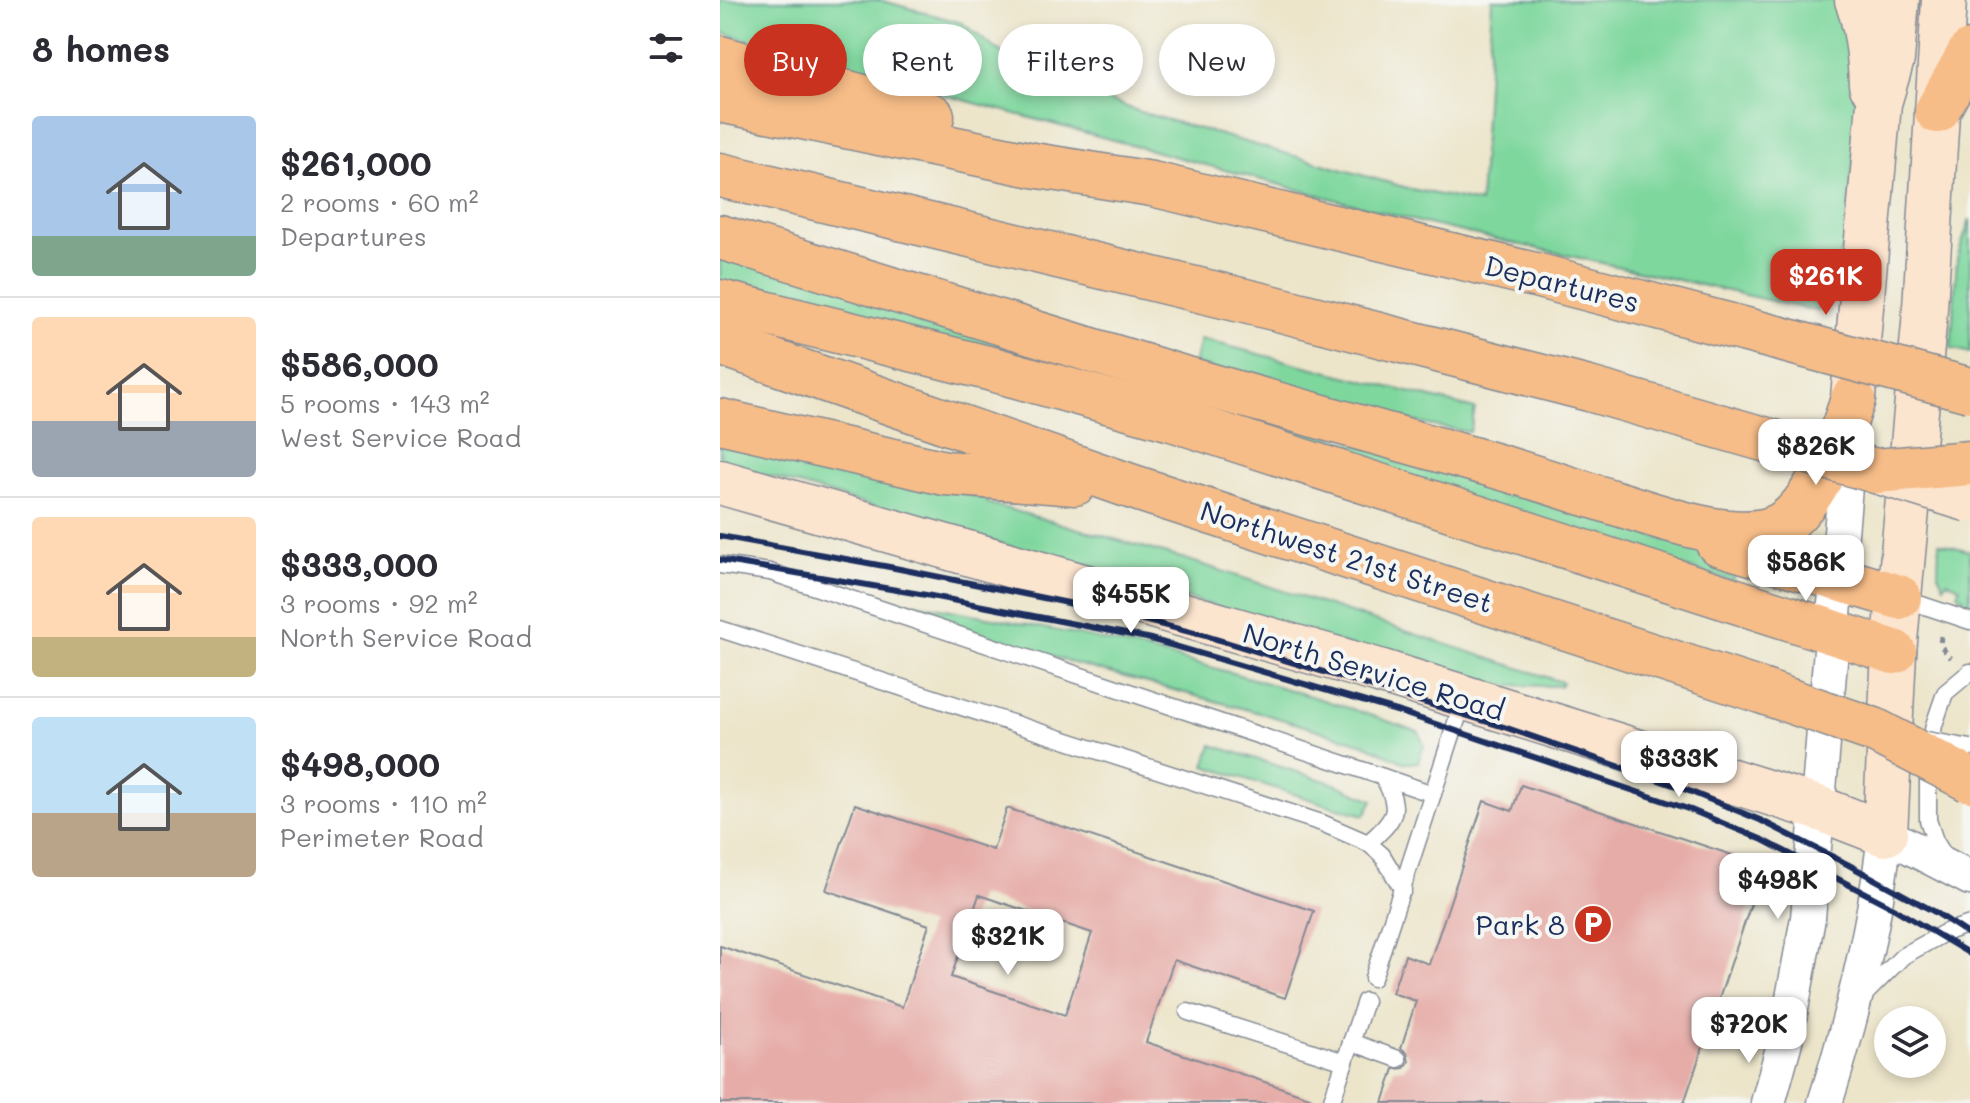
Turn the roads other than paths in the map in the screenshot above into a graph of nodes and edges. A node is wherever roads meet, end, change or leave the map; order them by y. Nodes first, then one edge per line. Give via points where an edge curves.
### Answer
1 (1857, 0) edge
2 (1897, 0) edge
3 (1944, 0) edge
4 (1970, 52) edge
5 (720, 58) edge
6 (720, 100) edge
7 (1879, 103) junction
8 (1937, 111) junction
9 (720, 175) edge
10 (1152, 184) junction
11 (720, 237) edge
12 (720, 302) edge
13 (720, 343) edge
14 (1970, 390) edge
15 (1853, 399) junction
16 (720, 421) edge
17 (1970, 463) edge
18 (1876, 471) junction
19 (720, 482) edge
20 (1133, 487) junction
21 (1970, 500) edge
22 (1681, 523) junction
23 (720, 565) edge
24 (1837, 580) junction
25 (1899, 597) junction
26 (1970, 621) edge
27 (720, 629) edge
28 (1833, 632) junction
29 (1894, 652) junction
30 (1970, 672) edge
31 (1465, 697) junction
32 (1874, 730) junction
33 (1970, 748) edge
34 (1383, 777) junction
35 (1970, 780) edge
36 (1433, 794) junction
37 (1818, 808) junction
38 (1885, 834) junction
39 (1368, 843) junction
40 (1961, 874) edge
41 (1403, 890) junction
42 (1970, 924) edge
43 (1373, 978) dead end
44 (1365, 1001) dead end
45 (1854, 1005) junction
46 (1188, 1012) dead end
47 (1351, 1042) junction
48 (1398, 1059) dead end
49 (1345, 1062) junction
50 (1331, 1103) edge
51 (1768, 1103) edge
52 (1825, 1103) edge

1 - 7 street via 1871,86
2 - 7 street via 1892,59
3 - 8 street
4 - 8 main road
5 - 10 main road via 1038,144
6 - 10 main road via 1033,165
7 - 15 street
8 - 25 street
9 - 18 main road, bridge via 1349,327
10 - 14 main road, Departures, bridge via 1535,275
11 - 22 main road
12 - 28 main road via 1172,419
13 - 20 main road, Northwest 21st Street
15 - 22 main road via 1814,487 1784,523 1743,533
15 - 24 street
16 - 20 main road via 945,473
17 - 18 main road, bridge
18 - 21 street, bridge
19 - 31 street, North Service Road
20 - 32 main road, Northwest 21st Street, bridge
22 - 24 main road via 1719,543
23 - 34 lane via 770,572
24 - 25 main road
24 - 28 street
25 - 26 lane
25 - 29 street
27 - 39 lane via 1322,823
28 - 29 main road
28 - 37 street
29 - 38 street
30 - 40 lane via 1945,693 1928,761 1928,820 1935,841
31 - 36 lane
31 - 37 street, North Service Road
32 - 33 lane, bridge
32 - 35 main road, Northwest 21st Street, bridge
34 - 36 lane
34 - 39 lane via 1395,807 1385,828
36 - 41 lane
37 - 38 street, North Service Road
37 - 51 street via 1808,918
38 - 40 street, North Service Road
38 - 45 street
39 - 41 lane via 1382,855
41 - 43 lane
42 - 45 lane via 1903,956
44 - 47 lane
45 - 52 street
46 - 49 lane
47 - 48 lane
47 - 49 lane
49 - 50 lane

